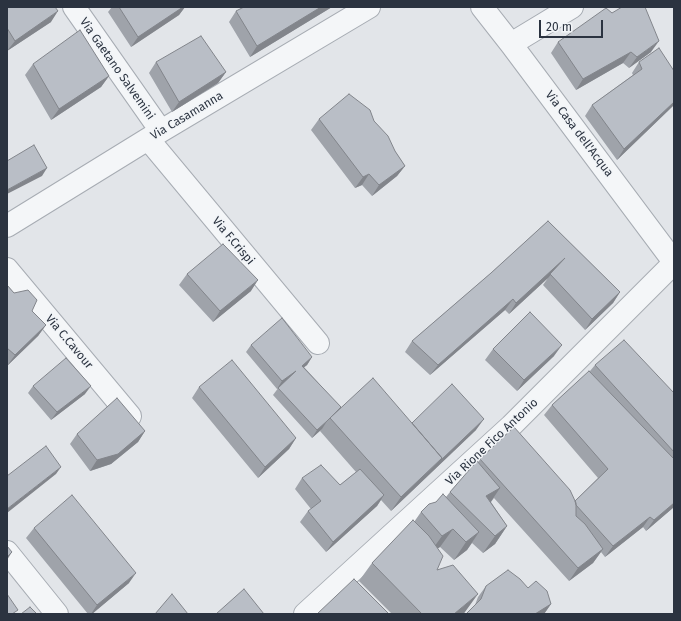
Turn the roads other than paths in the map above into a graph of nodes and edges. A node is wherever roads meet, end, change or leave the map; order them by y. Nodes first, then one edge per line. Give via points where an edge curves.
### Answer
1 (74, 7) edge
2 (482, 7) edge
3 (572, 7) edge
4 (365, 8) edge
5 (512, 44) junction
6 (154, 135) junction
7 (7, 226) edge
8 (674, 262) edge
9 (7, 269) edge
10 (318, 343) dead end
11 (130, 416) edge
12 (7, 552) edge
13 (339, 582) junction
14 (355, 598) edge
15 (57, 614) edge
16 (305, 614) edge

1 - 6 street, Via Gaetano Salvemini
2 - 5 street, Via Casa dell'Acqua
3 - 5 street
4 - 6 street, Via Casamanna
5 - 8 street, Via Casa dell'Acqua
6 - 7 street, Via Casamanna
6 - 10 street, Via F.Crispi
8 - 13 street, Via Rione Fico Antonio via 511,426
9 - 11 street, Via C.Cavour
12 - 15 street
13 - 14 street
13 - 16 street, Via Rione Fico Antonio

